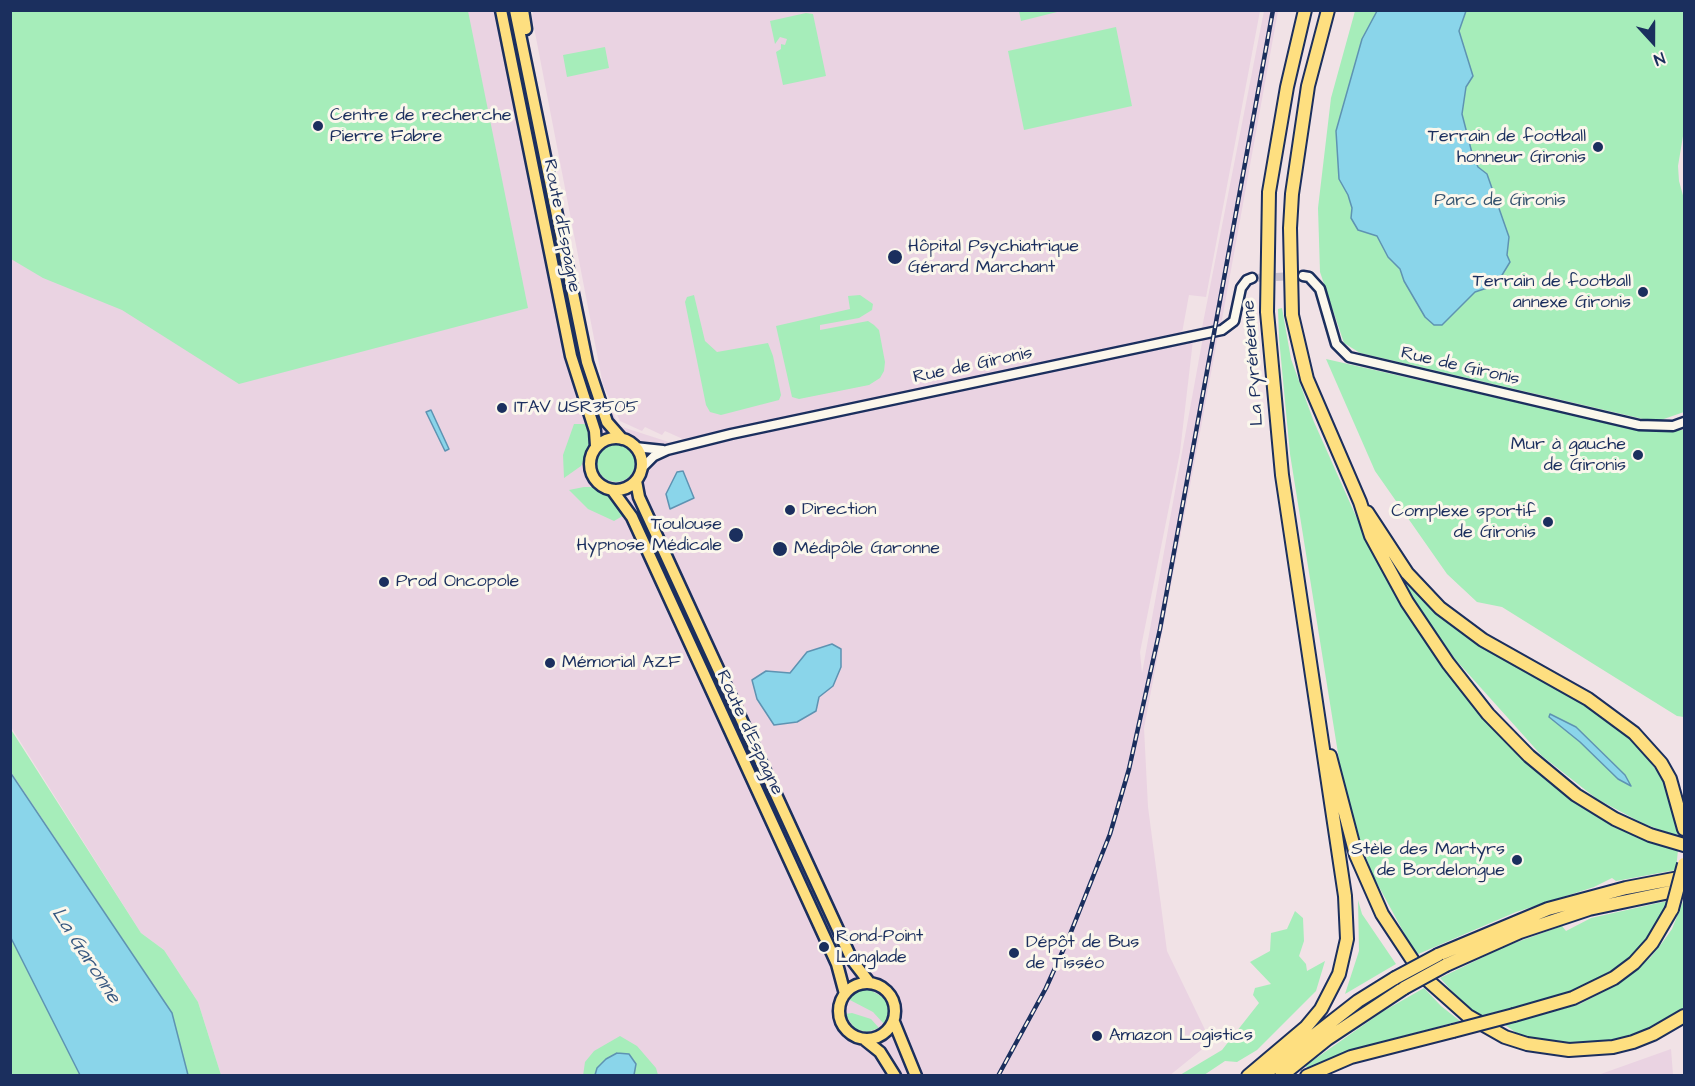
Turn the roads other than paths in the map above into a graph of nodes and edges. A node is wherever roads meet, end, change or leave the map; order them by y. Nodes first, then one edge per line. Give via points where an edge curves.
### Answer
1 (501, 10) edge
2 (516, 10) edge
3 (523, 10) edge
4 (1305, 10) edge
5 (1328, 10) edge
6 (530, 77) junction
7 (1303, 276) dead end
8 (1252, 278) dead end
9 (1684, 420) edge
10 (622, 439) junction
11 (596, 446) junction
12 (635, 447) junction
13 (667, 450) junction
14 (642, 468) junction
15 (636, 481) junction
16 (613, 491) junction
17 (1360, 502) junction
18 (1319, 713) junction
19 (1684, 824) edge
20 (1684, 845) edge
21 (1684, 864) edge
22 (1684, 877) edge
23 (1684, 889) edge
24 (869, 982) junction
25 (845, 994) junction
26 (1684, 1016) edge
27 (894, 1022) junction
28 (865, 1040) junction
29 (895, 1076) edge
30 (916, 1076) edge
31 (1248, 1076) edge
32 (1262, 1076) edge
33 (1281, 1076) edge
34 (1307, 1076) edge

1 - 11 main road, Route d'Espagne via 571,356 595,431
2 - 6 main road, Route d'Espagne
3 - 6 main road
4 - 18 highway, La Pyrénéenne via 1277,136 1269,192 1266,271 1275,416
5 - 17 highway via 1308,86 1293,184 1291,305 1307,379
6 - 10 main road, Route d'Espagne via 591,378 607,422
7 - 9 street, Rue de Gironis via 1320,289 1336,344 1349,357 1624,422 1661,426
8 - 13 street, Rue de Gironis via 1241,288 1234,321 1222,330
10 - 11 main road via 611,438
10 - 12 main road
11 - 16 main road via 590,471 599,485
12 - 13 street, Rue de Gironis
12 - 14 main road
13 - 14 street, Rue de Gironis
14 - 15 main road
15 - 16 main road via 626,489
15 - 24 main road, Route d'Espagne via 642,504 852,960
16 - 25 main road, Route d'Espagne via 632,517 837,964
17 - 19 highway via 1407,573 1440,608 1483,640 1588,699 1634,733 1670,779
17 - 20 highway via 1379,552 1426,632 1507,735 1554,778 1597,809 1650,835
18 - 26 highway via 1345,821 1371,894 1402,949 1423,976 1468,1016 1527,1044 1569,1050 1633,1042
18 - 31 highway via 1347,919 1344,958 1322,1009
21 - 34 highway, bridge via 1672,909 1652,944 1614,978 1573,998 1351,1057
22 - 32 highway, bridge via 1548,909 1438,955 1339,1016
23 - 33 highway, bridge via 1589,909 1520,932 1446,965 1327,1039
24 - 25 main road via 856,985
24 - 27 main road via 881,987 891,998 896,1010
25 - 28 main road via 839,1007 840,1019 853,1036
27 - 28 main road via 880,1037
27 - 30 main road
28 - 29 main road via 880,1052

